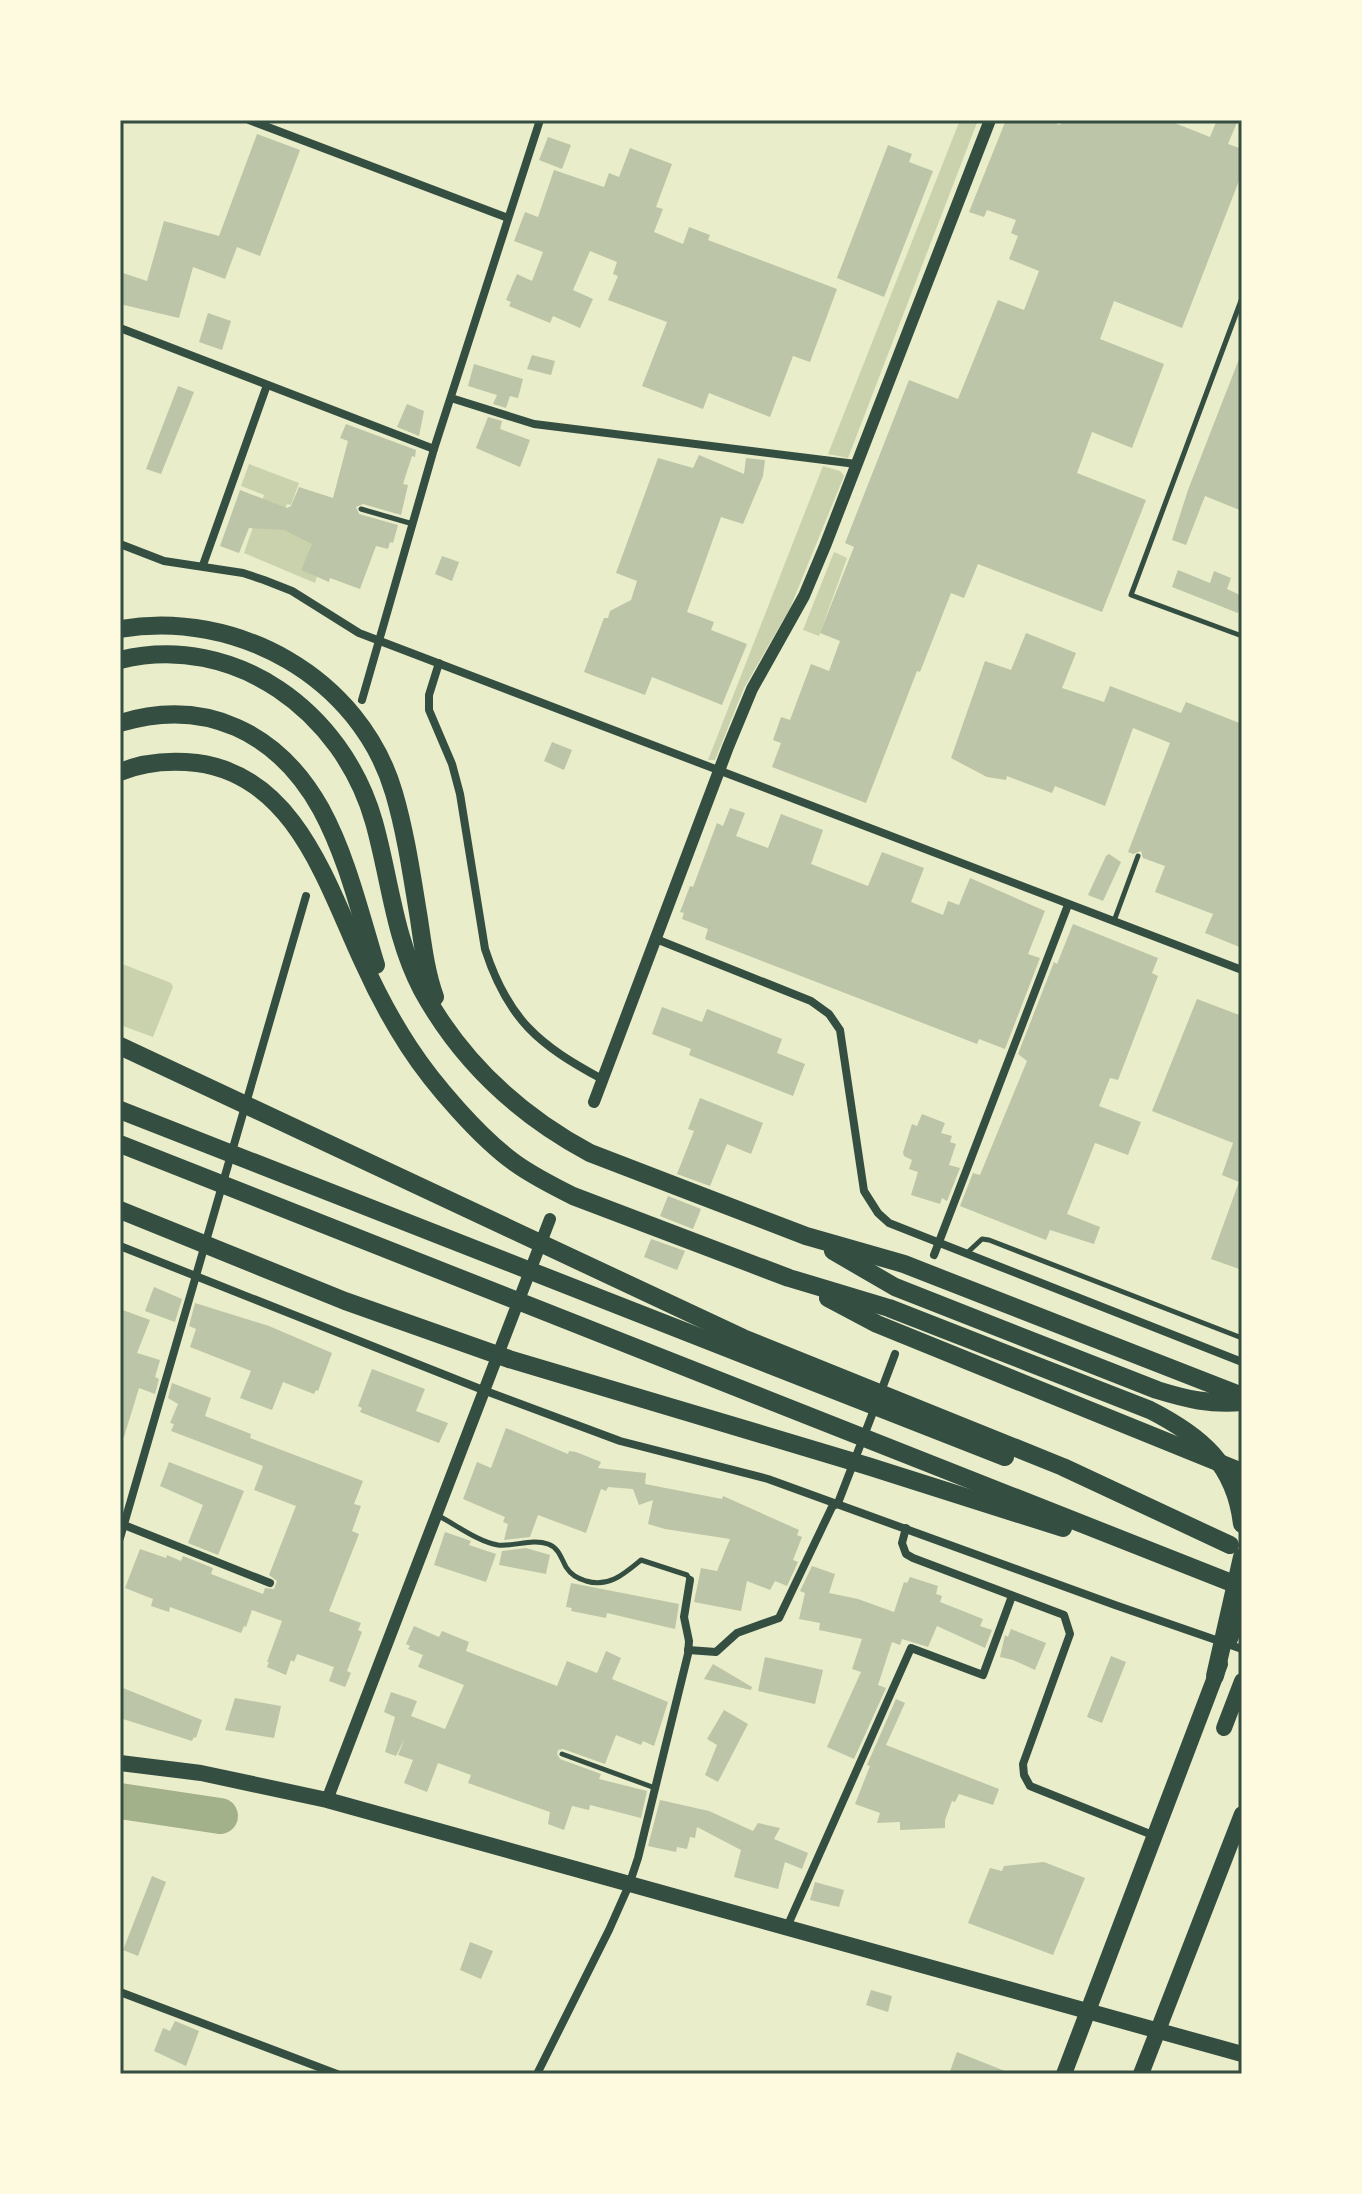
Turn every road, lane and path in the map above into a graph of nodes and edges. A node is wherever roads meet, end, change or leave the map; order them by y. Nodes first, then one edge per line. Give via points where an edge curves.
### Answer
1 (249, 120) edge
2 (540, 120) edge
3 (990, 120) edge
4 (508, 218) junction
5 (1242, 298) edge
6 (120, 328) edge
7 (267, 385) junction
8 (451, 398) junction
9 (434, 449) junction
10 (856, 464) junction
11 (361, 509) dead end
12 (413, 524) junction
13 (120, 544) edge
14 (203, 565) junction
15 (120, 629) edge
16 (1242, 636) edge
17 (381, 641) junction
18 (120, 660) edge
19 (439, 663) junction
20 (362, 700) dead end
21 (120, 723) edge
22 (720, 769) junction
23 (120, 772) edge
24 (1138, 856) dead end
25 (306, 896) dead end
26 (1068, 905) junction
27 (1114, 922) junction
28 (656, 939) junction
29 (1242, 970) edge
30 (390, 1014) junction
31 (447, 1030) junction
32 (120, 1046) edge
33 (602, 1079) junction
34 (594, 1102) dead end
35 (120, 1110) edge
36 (120, 1144) edge
37 (120, 1210) edge
38 (550, 1219) dead end
39 (806, 1236) junction
40 (938, 1243) junction
41 (120, 1246) edge
42 (967, 1254) junction
43 (934, 1255) dead end
44 (196, 1276) junction
45 (789, 1278) junction
46 (1242, 1338) edge
47 (895, 1354) dead end
48 (1242, 1362) edge
49 (483, 1390) junction
50 (1242, 1396) edge
51 (1242, 1402) edge
52 (1218, 1458) junction
53 (1242, 1463) edge
54 (1242, 1472) edge
55 (838, 1503) junction
56 (436, 1514) junction
57 (1242, 1524) edge
58 (124, 1525) junction
59 (906, 1528) junction
60 (120, 1538) edge
61 (1238, 1550) edge
62 (1218, 1578) junction
63 (690, 1580) joint
64 (270, 1583) dead end
65 (1242, 1587) edge
66 (1012, 1596) junction
67 (1242, 1607) edge
68 (1242, 1649) edge
69 (688, 1650) junction
70 (1215, 1676) junction
71 (1242, 1681) edge
72 (1224, 1728) dead end
73 (562, 1754) dead end
74 (120, 1763) edge
75 (655, 1789) junction
76 (327, 1800) junction
77 (1242, 1814) edge
78 (1155, 1836) junction
79 (629, 1885) junction
80 (787, 1928) junction
81 (120, 1992) edge
82 (1088, 2010) junction
83 (1158, 2029) junction
84 (1242, 2054) edge
85 (337, 2074) edge
86 (537, 2074) edge
87 (1064, 2074) edge
88 (1141, 2074) edge

1 - 4 street
2 - 4 street
3 - 10 street
4 - 8 street
5 - 16 lane via 1131,595
6 - 7 street
7 - 9 street
7 - 14 street
8 - 9 street
8 - 10 street via 534,424
9 - 12 street
10 - 22 street via 804,596 752,689
11 - 12 lane
12 - 17 street
13 - 14 street via 164,561
14 - 17 street via 292,591
15 - 31 highway via 171,624 236,636 294,664 343,705 379,757 393,791 424,957
17 - 19 street
17 - 20 street
18 - 31 highway via 159,654 222,661 283,690 311,714 337,744 362,790 374,819 397,931 423,992
19 - 22 street
19 - 33 street via 429,710 460,794 490,964 525,1026 563,1058
21 - 30 highway via 163,715 211,718 255,736 292,767 321,809 348,872
22 - 26 street
22 - 28 street
23 - 30 highway via 156,762 215,765 266,793 304,838
24 - 27 lane
25 - 44 street
26 - 27 street
26 - 40 street
27 - 29 street
28 - 33 street
28 - 40 street via 811,1001 829,1014 840,1030 864,1191 889,1223
30 - 45 highway via 436,1082 513,1162 573,1196
31 - 39 highway via 476,1068 559,1137
32 - 61 highway via 743,1338 1063,1467
33 - 34 street
35 - 61 highway
36 - 62 highway
37 - 62 highway via 345,1301 495,1354
38 - 49 street
39 - 50 highway via 904,1264
39 - 51 highway via 895,1287 1157,1390 1219,1404
40 - 42 street
40 - 43 street
41 - 44 street
42 - 46 lane via 976,1242 989,1240
42 - 48 street
44 - 49 street
44 - 58 street
45 - 52 highway via 889,1308 1150,1410 1178,1424
45 - 54 highway via 877,1324
47 - 55 street
49 - 55 street via 620,1441
49 - 56 street
52 - 53 lane
52 - 57 highway
55 - 59 street
55 - 69 street via 779,1618 737,1633 716,1652
56 - 63 lane via 496,1545 548,1544 576,1577 595,1583 605,1584 641,1560
56 - 76 street
58 - 60 street
58 - 64 street
59 - 66 street via 906,1554
59 - 68 street
61 - 70 highway
62 - 65 highway
63 - 69 street via 684,1617
66 - 78 street via 1064,1615 1070,1629 1023,1764 1030,1786
66 - 80 street via 983,1675 911,1648
67 - 70 main road
69 - 75 street
70 - 78 main road
71 - 72 main road
73 - 75 lane
74 - 76 main road via 201,1773
75 - 79 street
76 - 79 main road
77 - 83 main road
78 - 82 main road
79 - 80 main road
79 - 86 street
80 - 82 main road
81 - 85 street
82 - 83 main road
82 - 87 main road
83 - 84 main road
83 - 88 main road

